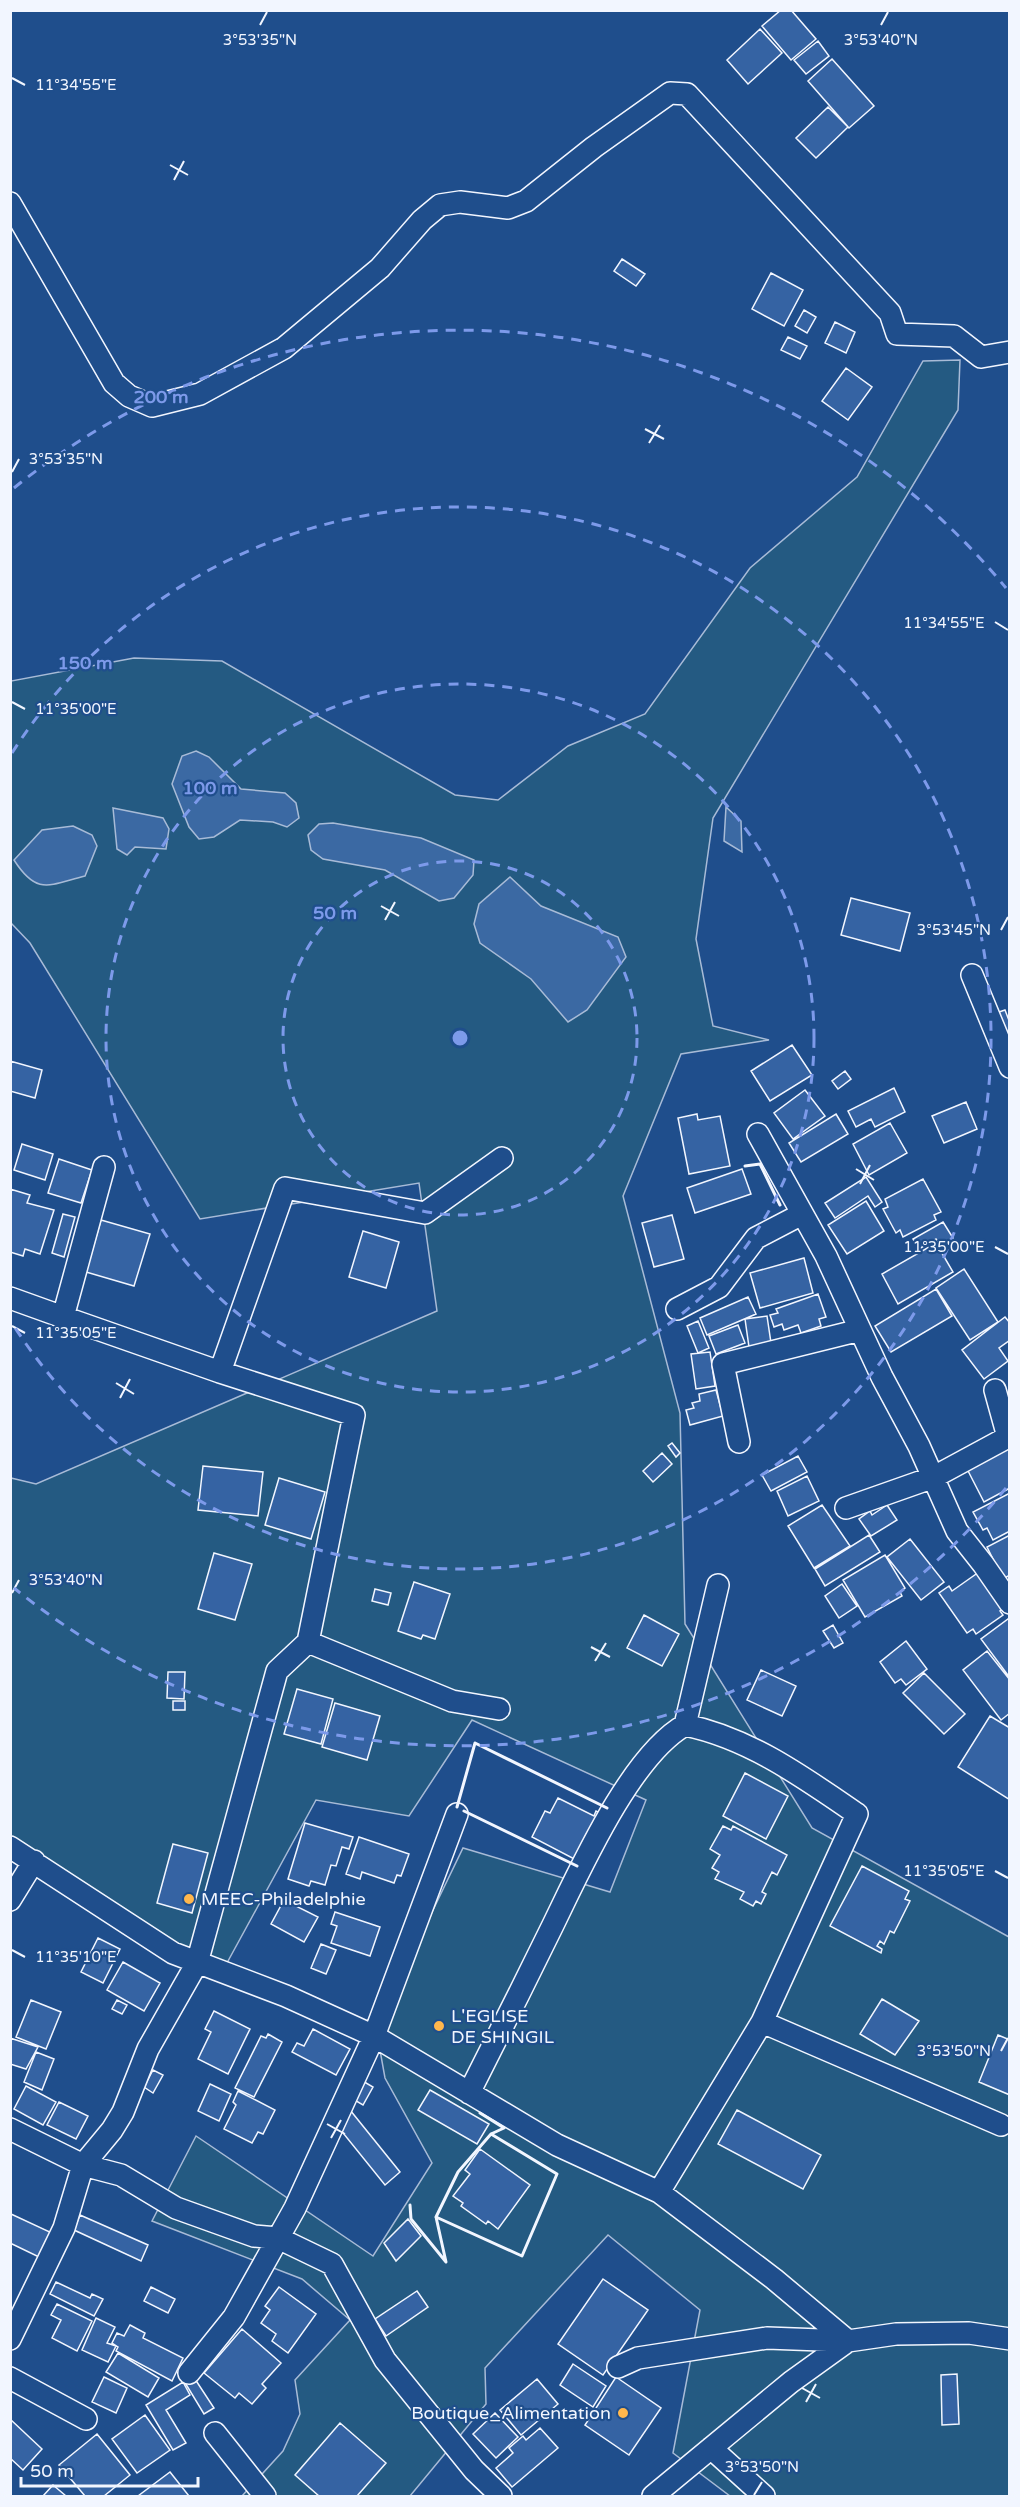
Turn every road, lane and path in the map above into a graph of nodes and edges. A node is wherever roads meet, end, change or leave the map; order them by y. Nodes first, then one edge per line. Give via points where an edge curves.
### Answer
1 (10, 203) edge
2 (1010, 352) edge
3 (972, 975) dead end
4 (1010, 1067) edge
5 (758, 1134) dead end
6 (501, 1158) dead end
7 (104, 1167) dead end
8 (802, 1214) junction
9 (10, 1298) edge
10 (677, 1308) dead end
11 (63, 1317) junction
12 (860, 1330) junction
13 (220, 1372) junction
14 (995, 1390) dead end
15 (739, 1442) dead end
16 (934, 1478) junction
17 (846, 1508) dead end
18 (718, 1585) dead end
19 (1010, 1603) edge
20 (308, 1642) junction
21 (499, 1709) dead end
22 (685, 1725) junction
23 (457, 1814) dead end
24 (10, 1847) edge
25 (34, 1861) junction
26 (10, 1900) edge
27 (197, 1963) junction
28 (762, 2022) junction
29 (374, 2036) junction
30 (469, 2093) junction
31 (1001, 2125) dead end
32 (10, 2129) edge
33 (83, 2165) junction
34 (659, 2192) junction
35 (278, 2238) junction
36 (10, 2339) edge
37 (1010, 2339) edge
38 (848, 2341) junction
39 (618, 2367) dead end
40 (189, 2373) dead end
41 (10, 2378) edge
42 (86, 2420) dead end
43 (215, 2433) dead end
44 (711, 2448) junction
45 (265, 2496) edge
46 (501, 2496) edge
47 (653, 2496) edge
48 (764, 2496) edge

1 - 2 street via 114,383 129,396 153,406 200,394 284,348 380,268 440,205 460,202 508,208 526,201 670,93 687,94 890,313 897,334 954,336 981,357
3 - 4 street
5 - 8 street
6 - 13 street via 425,1213 285,1188
7 - 11 street
8 - 10 street via 756,1238 719,1287
8 - 12 street
9 - 11 street
11 - 13 street
12 - 15 street via 723,1364
12 - 16 street
13 - 20 street via 354,1415
14 - 16 street via 1008,1437
16 - 17 street
16 - 19 street via 957,1531
18 - 22 street
20 - 21 street via 452,1701
20 - 27 street via 277,1671
22 - 28 street via 715,1731 758,1752 800,1774 856,1814
22 - 30 street via 672,1732 647,1758 601,1829
23 - 29 street
24 - 25 street
25 - 26 street
25 - 27 street via 172,1953
27 - 29 street via 286,1996
27 - 33 street via 148,2049 123,2112
28 - 31 street
28 - 34 street
29 - 30 street
29 - 35 street
30 - 34 street via 557,2145
32 - 33 street
33 - 35 street via 122,2175 176,2208 254,2236
33 - 36 street via 64,2228
34 - 38 street
35 - 40 street via 234,2317
35 - 46 street via 332,2264 385,2360 474,2470
37 - 38 street via 969,2333 896,2334
38 - 39 street via 767,2338 638,2358
38 - 44 street
41 - 42 street
43 - 45 street
44 - 47 street
44 - 48 street

